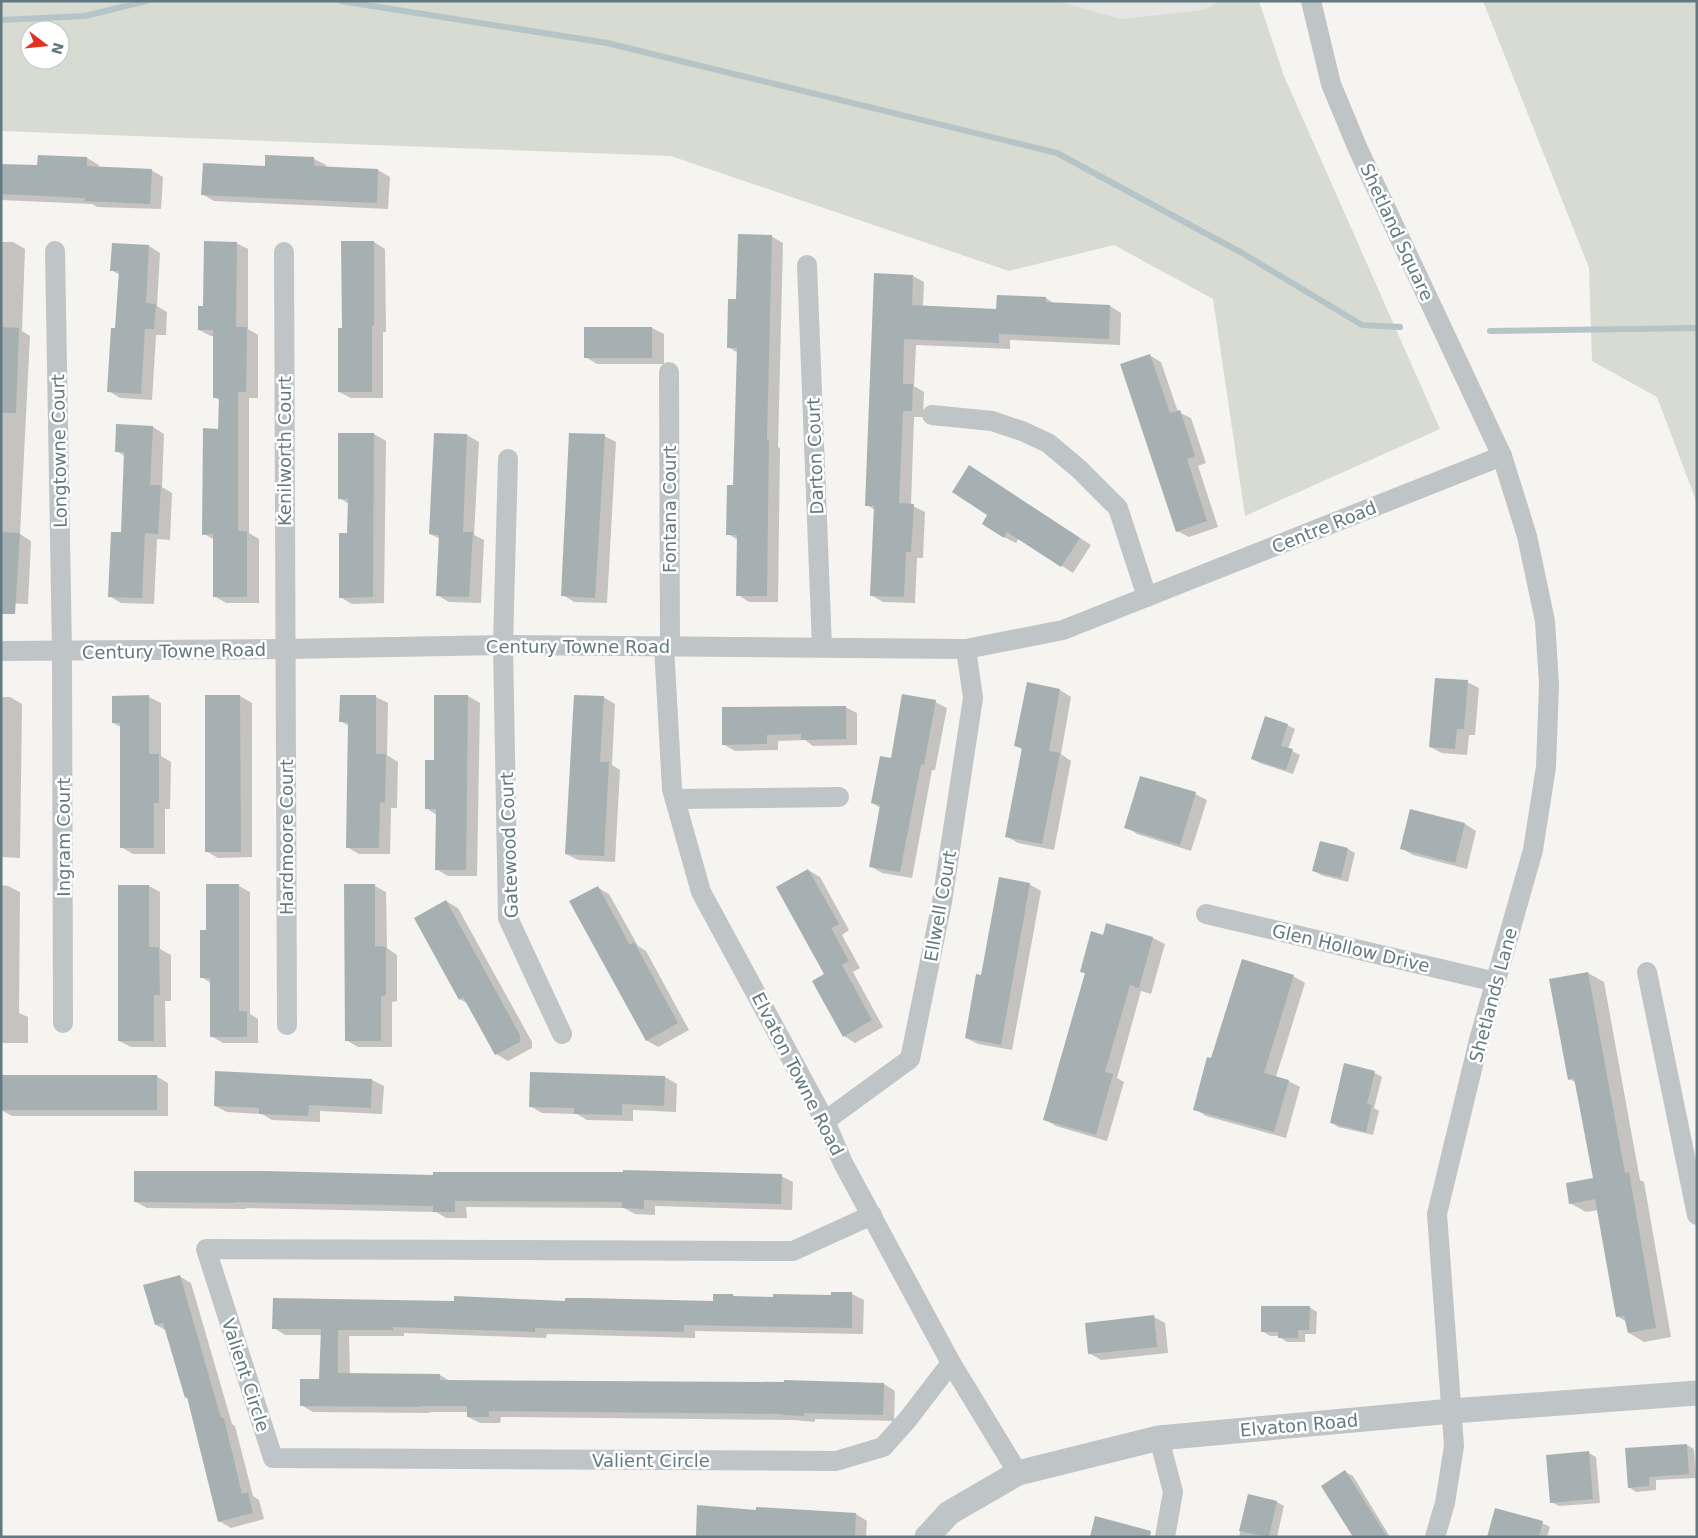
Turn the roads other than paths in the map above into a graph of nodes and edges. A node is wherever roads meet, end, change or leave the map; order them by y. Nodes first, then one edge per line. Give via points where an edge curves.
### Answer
1 (1311, 1) edge
2 (55, 251) dead end
3 (284, 252) dead end
4 (807, 265) dead end
5 (669, 372) dead end
6 (932, 414) dead end
7 (1502, 456) junction
8 (508, 459) dead end
9 (1148, 597) junction
10 (503, 645) junction
11 (667, 646) junction
12 (822, 647) junction
13 (966, 649) junction
14 (285, 650) junction
15 (1, 651) edge
16 (62, 652) junction
17 (839, 797) dead end
18 (675, 799) junction
19 (1206, 914) dead end
20 (1647, 972) dead end
21 (1496, 982) junction
22 (63, 1022) dead end
23 (287, 1025) dead end
24 (562, 1034) dead end
25 (825, 1121) junction
26 (872, 1215) junction
27 (1697, 1215) edge
28 (951, 1363) junction
29 (1697, 1393) edge
30 (1452, 1411) junction
31 (1159, 1438) junction
32 (1018, 1473) junction
33 (926, 1537) edge
34 (1165, 1537) edge
35 (1435, 1537) edge

1 - 7 street, Shetland Square via 1331,84 1358,149
2 - 16 street, Longtowne Court
3 - 14 street, Kenilworth Court
4 - 12 street, Darton Court
5 - 11 street, Fontana Court
6 - 9 street via 992,421 1022,431 1048,443 1079,469 1118,508
7 - 9 street, Centre Road
7 - 21 street, Shetlands Lane via 1529,546 1545,621 1549,684 1546,767 1533,850
8 - 10 street, Gatewood Court
9 - 13 street, Century Towne Road via 1063,630
10 - 11 street, Century Towne Road
10 - 14 street, Century Towne Road
10 - 24 street, Gatewood Court via 508,918
11 - 12 street, Century Towne Road
11 - 18 street, Elvaton Towne Road
12 - 13 street, Century Towne Road
13 - 25 street, Ellwell Court via 973,698 942,902 910,1059
14 - 16 street, Century Towne Road
14 - 23 street, Hardmoore Court
15 - 16 street, Century Towne Road
16 - 22 street, Ingram Court
17 - 18 street
18 - 25 street, Elvaton Towne Road via 701,892
19 - 21 street, Glen Hollow Drive
20 - 27 street
21 - 30 street, Shetlands Lane via 1437,1214
25 - 26 street, Elvaton Towne Road via 843,1163
26 - 28 street, Elvaton Towne Road
26 - 28 street, Valient Circle via 793,1251 206,1249 273,1458 836,1461 883,1447
28 - 32 street, Elvaton Towne Road
29 - 30 street, Elvaton Road
30 - 31 street, Elvaton Road
30 - 35 street, Shetlands Lane via 1454,1446 1445,1503
31 - 32 street, Elvaton Road
31 - 34 street via 1173,1492
32 - 33 street, Elvaton Road via 949,1513

